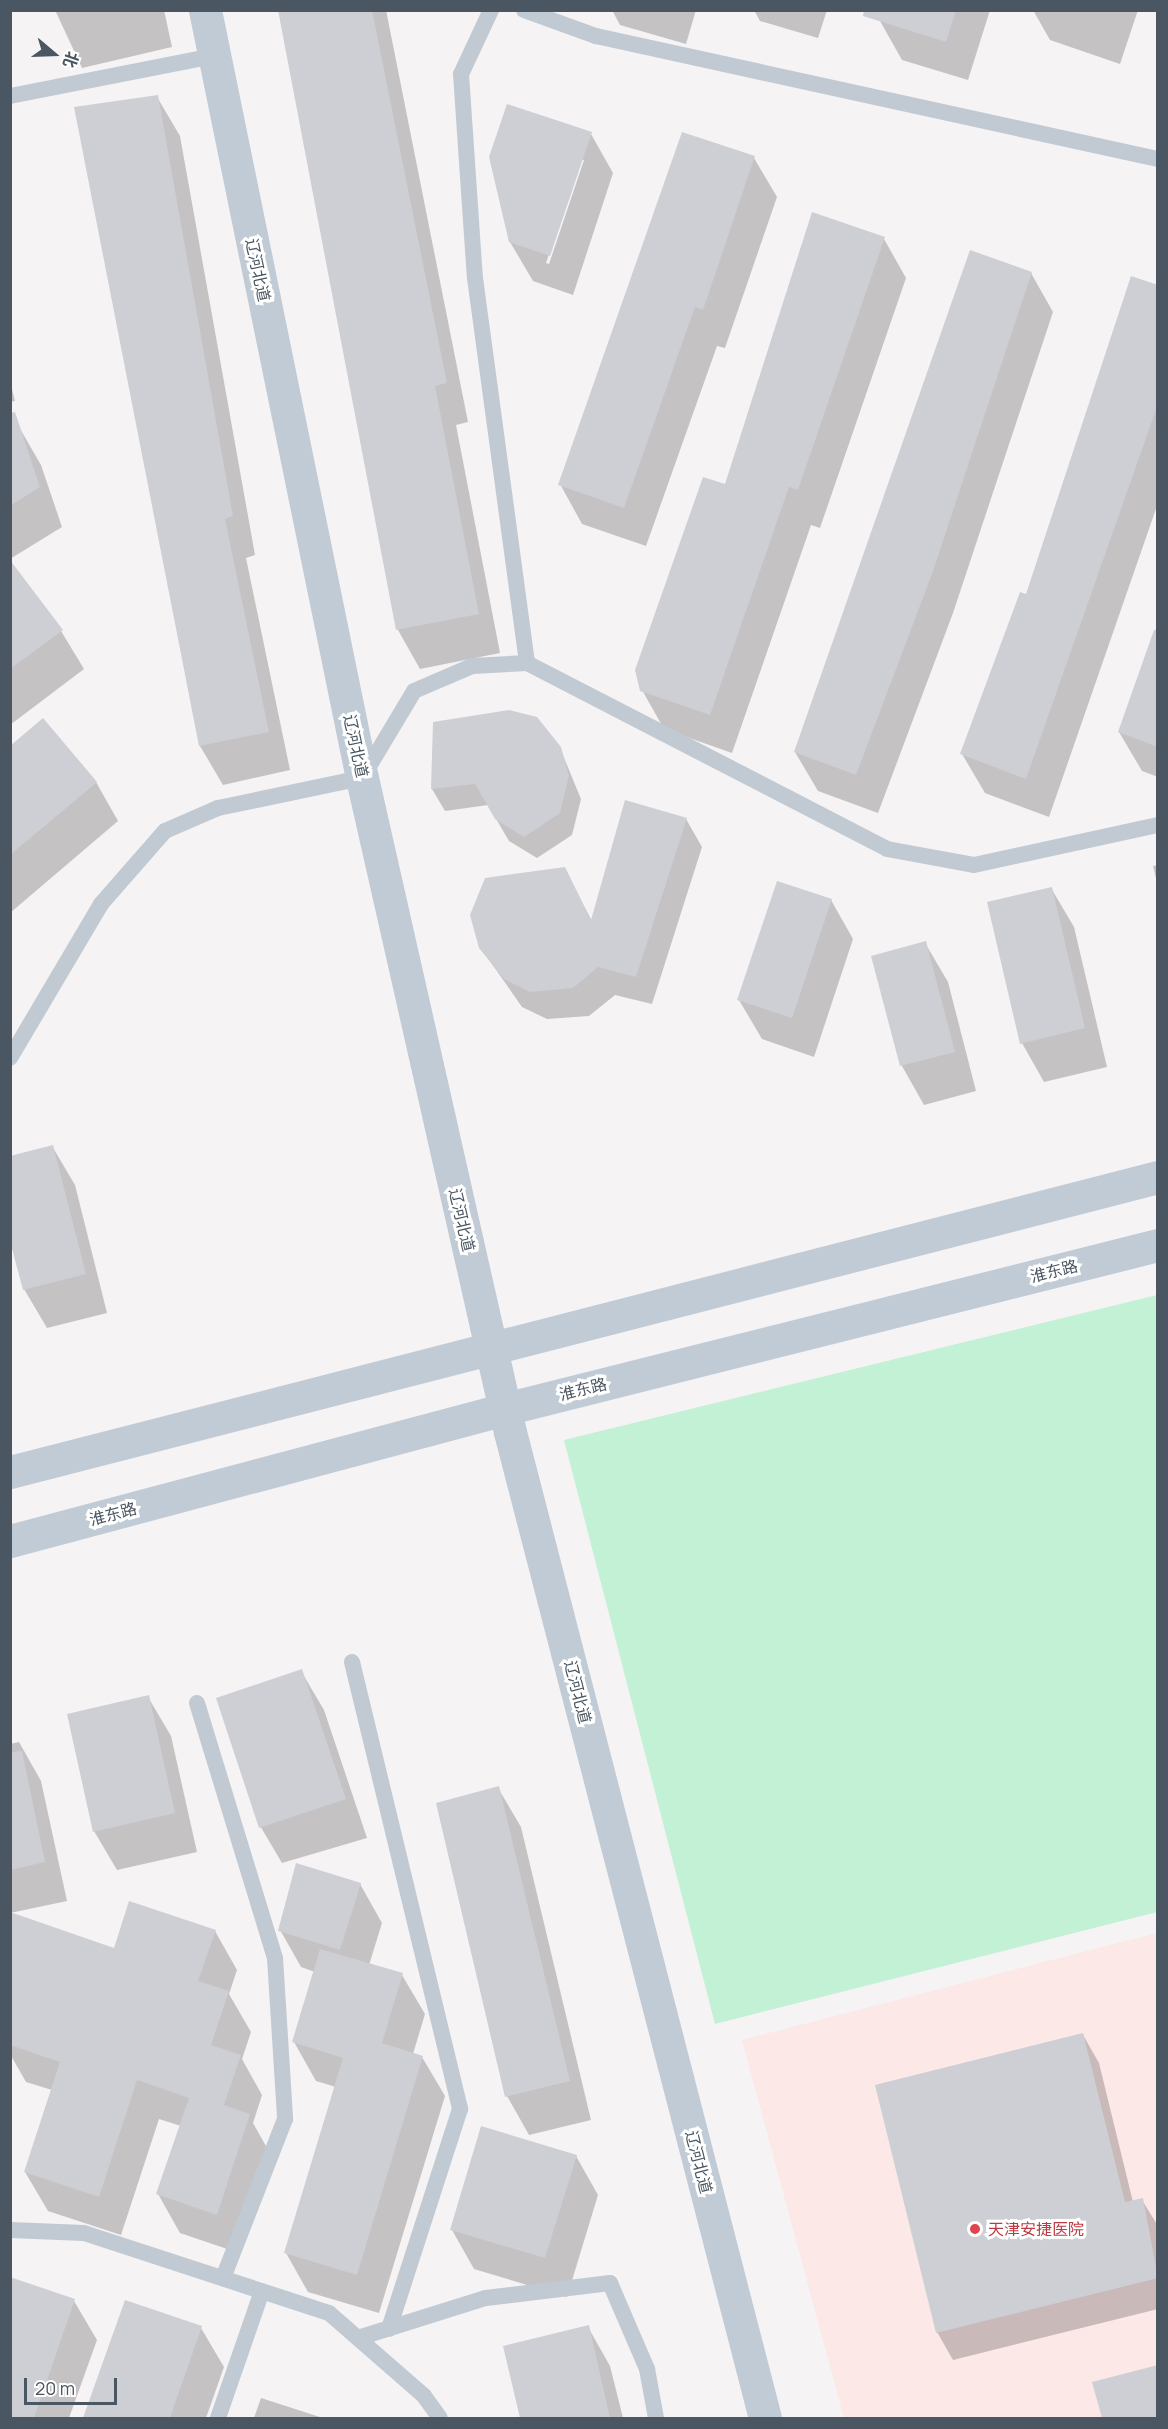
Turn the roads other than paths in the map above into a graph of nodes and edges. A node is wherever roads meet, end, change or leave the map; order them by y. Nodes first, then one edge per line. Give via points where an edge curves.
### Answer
1 (205, 10) edge
2 (491, 10) edge
3 (524, 10) edge
4 (214, 56) junction
5 (10, 96) edge
6 (1158, 159) edge
7 (526, 663) junction
8 (362, 778) junction
9 (1158, 825) edge
10 (10, 1058) edge
11 (1158, 1177) edge
12 (1158, 1245) edge
13 (490, 1346) junction
14 (505, 1409) junction
15 (10, 1472) edge
16 (10, 1541) edge
17 (352, 1662) dead end
18 (197, 1703) dead end
19 (12, 2227) edge
20 (223, 2278) junction
21 (262, 2291) junction
22 (389, 2329) junction
23 (358, 2338) junction
24 (218, 2418) edge
25 (440, 2418) edge
26 (656, 2418) edge
27 (765, 2418) edge

1 - 4 street, 辽河北道
2 - 7 lane via 461,74 475,278
3 - 6 lane via 596,36
4 - 5 lane
4 - 8 street, 辽河北道
7 - 8 lane via 472,666 414,691
7 - 9 lane via 886,849 974,865
8 - 10 lane via 218,808 165,831 101,904
8 - 13 street, 辽河北道
11 - 13 street
12 - 14 street, 淮东路
13 - 14 street, 辽河北道
13 - 15 street
14 - 16 street, 淮东路
14 - 27 street, 辽河北道
17 - 22 lane via 460,2109
18 - 20 lane via 275,1958 285,2119
19 - 20 lane via 84,2233
20 - 21 lane
21 - 23 lane via 329,2313
21 - 24 lane
22 - 23 lane
22 - 26 lane via 486,2298 610,2283 646,2369
23 - 25 lane via 424,2396

